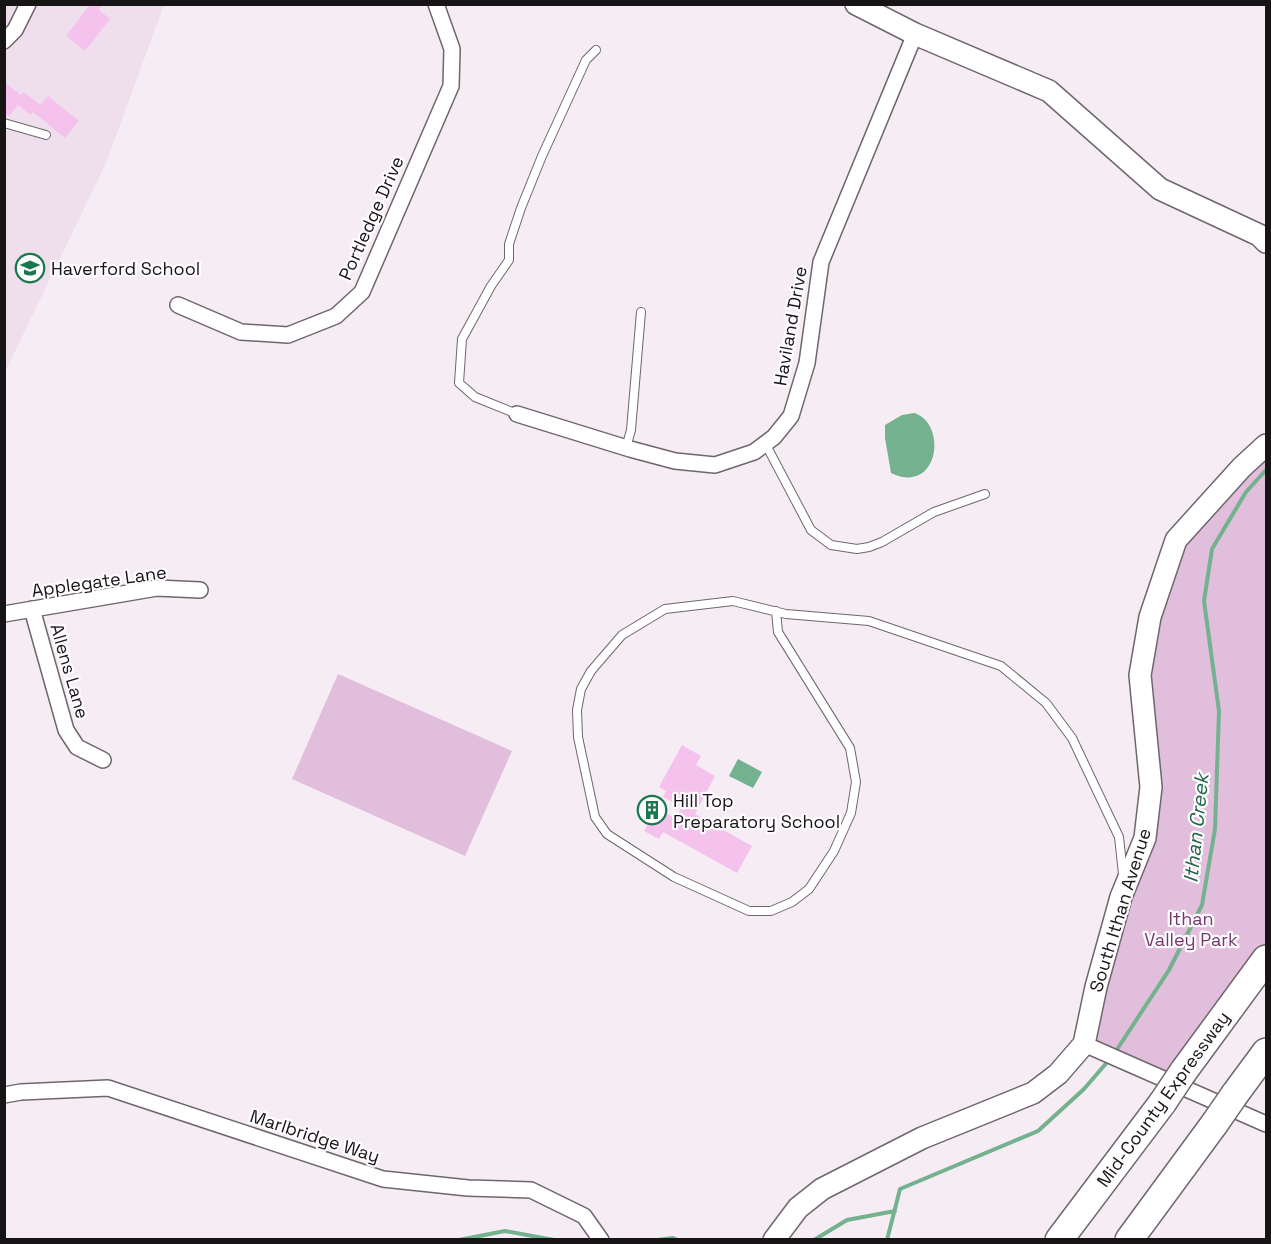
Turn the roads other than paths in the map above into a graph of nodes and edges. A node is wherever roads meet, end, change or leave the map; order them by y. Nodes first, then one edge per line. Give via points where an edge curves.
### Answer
1 (28, 4) edge
2 (436, 4) edge
3 (856, 4) edge
4 (915, 34) junction
5 (4, 42) edge
6 (596, 50) dead end
7 (4, 123) edge
8 (46, 135) dead end
9 (1266, 242) edge
10 (178, 305) dead end
11 (642, 312) dead end
12 (517, 414) joint
13 (765, 443) junction
14 (1266, 445) edge
15 (626, 448) junction
16 (985, 494) dead end
17 (200, 590) dead end
18 (32, 609) junction
19 (776, 611) junction
20 (4, 614) edge
21 (103, 760) dead end
22 (1125, 887) junction
23 (1266, 959) edge
24 (1084, 1044) junction
25 (1266, 1052) edge
26 (4, 1095) edge
27 (1266, 1124) edge
28 (601, 1239) edge
29 (774, 1239) edge
30 (1059, 1239) edge
31 (1128, 1239) edge

1 - 5 street
2 - 10 street, Portledge Drive via 452,49 451,86 362,292 336,316 288,335 241,332
3 - 4 street
4 - 9 street via 1049,91 1160,189 1260,235
4 - 13 street, Haviland Drive via 821,262 807,363 791,416
6 - 12 lane via 586,60 542,156 509,244 509,260 462,339 459,382 475,397
7 - 8 lane
11 - 15 lane
12 - 15 street, Haviland Drive
13 - 15 street, Haviland Drive via 754,452 716,465 675,461
13 - 16 lane via 811,530 831,545 870,547 933,512
14 - 22 street, South Ithan Avenue via 1176,540 1150,617 1140,675 1150,797 1145,838
17 - 18 street, Applegate Lane via 157,588
18 - 20 street, Applegate Lane
18 - 21 street, Allens Lane via 66,730 77,747
19 - 19 lane via 733,601 665,609 622,635 591,671 581,689 577,710 595,817 607,834 674,877 750,911 771,911 809,889 834,851 851,813 856,782 850,748 778,632
19 - 22 lane via 869,621 1001,666 1046,703 1072,738 1119,837
22 - 24 street, South Ithan Avenue
23 - 30 highway, Mid-County Expressway, bridge
24 - 27 street
24 - 29 street, South Ithan Avenue via 1058,1074 1033,1093 922,1138 822,1189 798,1208
25 - 31 highway, bridge
26 - 28 street, Marlbridge Way via 108,1088 383,1179 531,1190 584,1216

